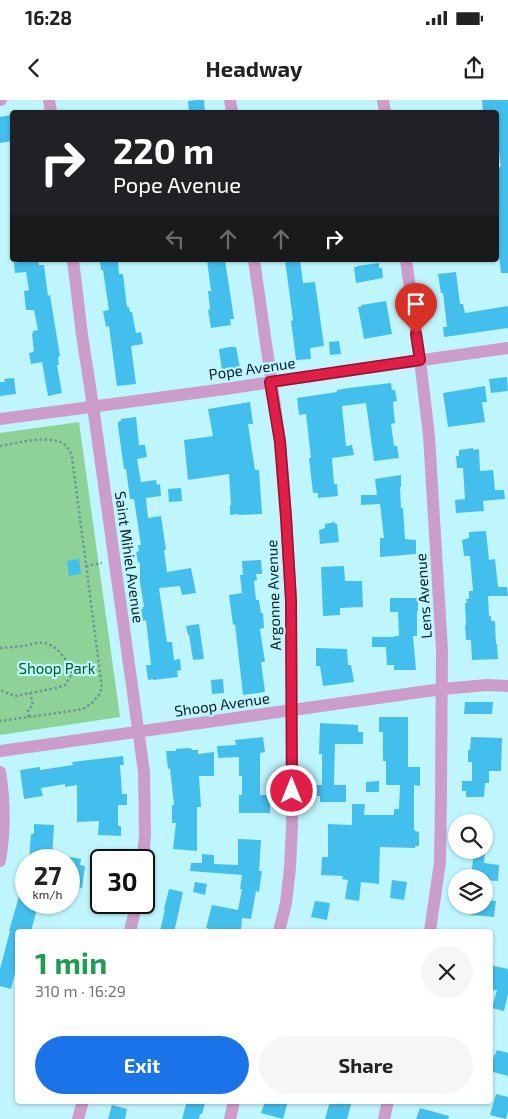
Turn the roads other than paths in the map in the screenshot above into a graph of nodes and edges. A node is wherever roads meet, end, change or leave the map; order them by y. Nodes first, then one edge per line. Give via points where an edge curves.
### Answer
1 (72, 262) edge
2 (254, 262) edge
3 (406, 262) edge
4 (508, 348) edge
5 (420, 360) junction
6 (270, 382) junction
7 (93, 406) junction
8 (0, 419) edge
9 (508, 686) edge
10 (442, 689) junction
11 (292, 710) junction
12 (138, 732) junction
13 (0, 751) edge
14 (0, 772) edge
15 (144, 849) edge
16 (0, 861) edge
17 (134, 914) edge
18 (130, 929) edge
19 (280, 929) edge
20 (430, 929) edge
21 (83, 1104) edge
22 (233, 1104) edge
23 (387, 1104) edge
24 (78, 1119) edge
25 (230, 1119) edge
26 (384, 1119) edge

1 - 7 street, Saint Mihiel Avenue
2 - 6 street, Argonne Avenue
3 - 5 street, Lens Avenue
4 - 5 street, Pope Avenue
5 - 6 street, Pope Avenue
5 - 10 street, Lens Avenue via 429,436
6 - 7 street, Pope Avenue
6 - 11 street, Argonne Avenue via 280,442 287,526
7 - 8 street, Pope Avenue
7 - 12 street, Saint Mihiel Avenue
9 - 10 street, Shoop Avenue
10 - 11 street, Shoop Avenue
10 - 20 street, Lens Avenue via 440,862
11 - 12 street, Shoop Avenue
11 - 19 street, Argonne Avenue via 290,868
12 - 13 street, Shoop Avenue
12 - 15 street, Saint Mihiel Avenue via 144,772
14 - 16 street via 4,838
17 - 18 street
21 - 24 street
22 - 25 street
23 - 26 street

